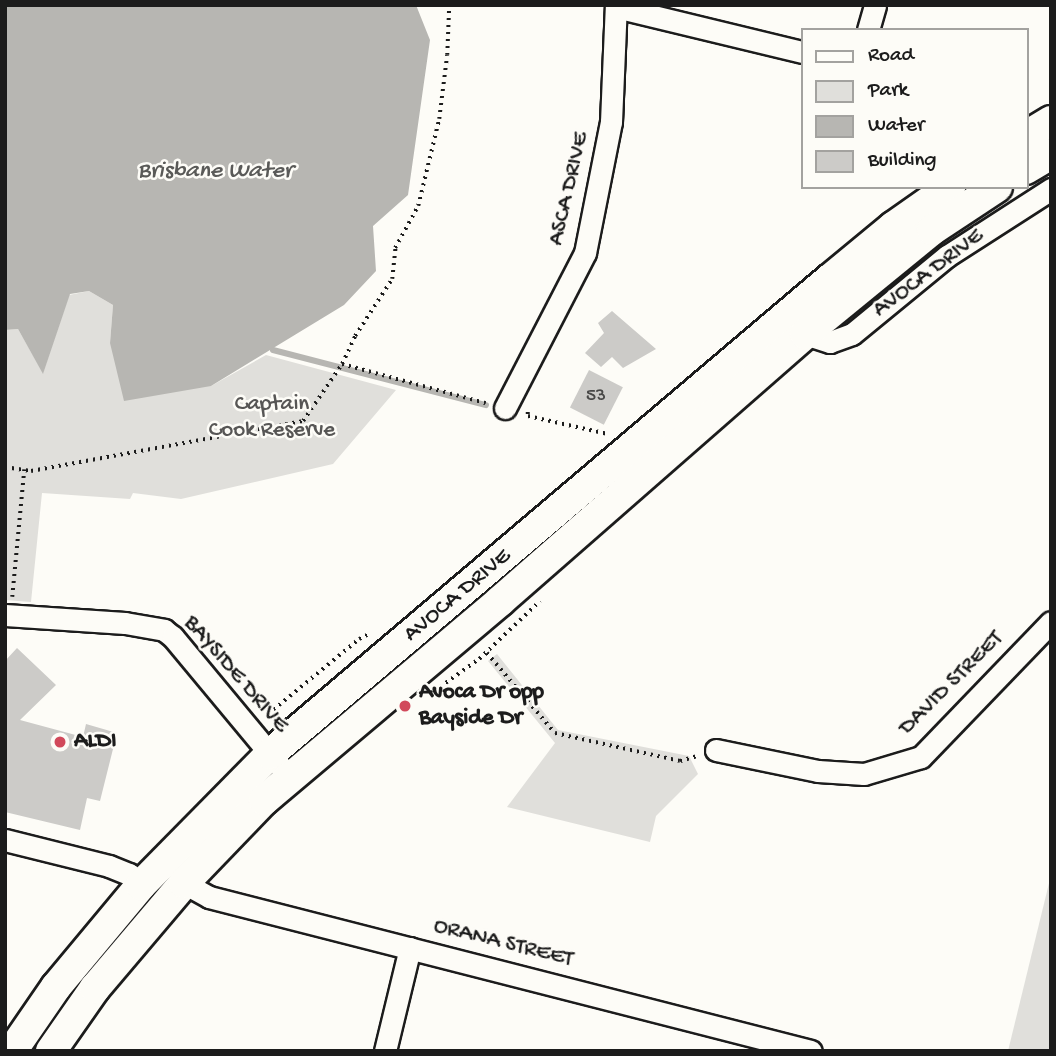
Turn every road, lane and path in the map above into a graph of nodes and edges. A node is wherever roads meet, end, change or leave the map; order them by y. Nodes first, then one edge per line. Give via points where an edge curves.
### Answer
1 (449, 5) edge
2 (875, 5) edge
3 (616, 6) edge
4 (869, 28) edge
5 (800, 52) edge
6 (1051, 121) edge
7 (1028, 135) edge
8 (1051, 154) edge
9 (1028, 168) edge
10 (947, 189) edge
11 (994, 189) edge
12 (1051, 190) edge
13 (805, 334) junction
14 (342, 364) junction
15 (508, 402) junction
16 (605, 434) dead end
17 (5, 467) edge
18 (24, 470) junction
19 (8, 615) edge
20 (1051, 622) edge
21 (487, 652) dead end
22 (716, 750) dead end
23 (270, 754) junction
24 (680, 761) dead end
25 (290, 778) junction
26 (5, 840) edge
27 (184, 883) junction
28 (141, 886) junction
29 (410, 948) junction
30 (12, 1051) edge
31 (51, 1051) edge
32 (385, 1051) edge
33 (811, 1051) edge

1 - 14 path via 439,119 418,206 394,248 392,279
2 - 4 street
3 - 5 street
3 - 15 street, ASCA DRIVE via 611,122 585,253
6 - 7 main road
8 - 9 main road
10 - 23 main road, AVOCA DRIVE via 830,279
11 - 13 main road, AVOCA DRIVE via 932,230
12 - 13 street, AVOCA DRIVE via 947,256 852,334 830,342
13 - 25 main road, AVOCA DRIVE
14 - 15 path
14 - 18 path via 303,421
15 - 16 path via 527,403 528,416
17 - 18 path
18 - 19 path
19 - 23 street, BAYSIDE DRIVE via 125,623 164,631
20 - 22 street, DAVID STREET via 921,757 864,774 818,771
21 - 24 path via 555,733
23 - 25 street, BAYSIDE DRIVE
23 - 28 main road, AVOCA DRIVE
25 - 27 main road, AVOCA DRIVE
26 - 28 street via 109,866 129,874
27 - 29 street, ORANA STREET via 209,897
27 - 31 main road, AVOCA DRIVE via 95,988
28 - 30 main road, AVOCA DRIVE via 56,987
29 - 32 street
29 - 33 street, ORANA STREET

